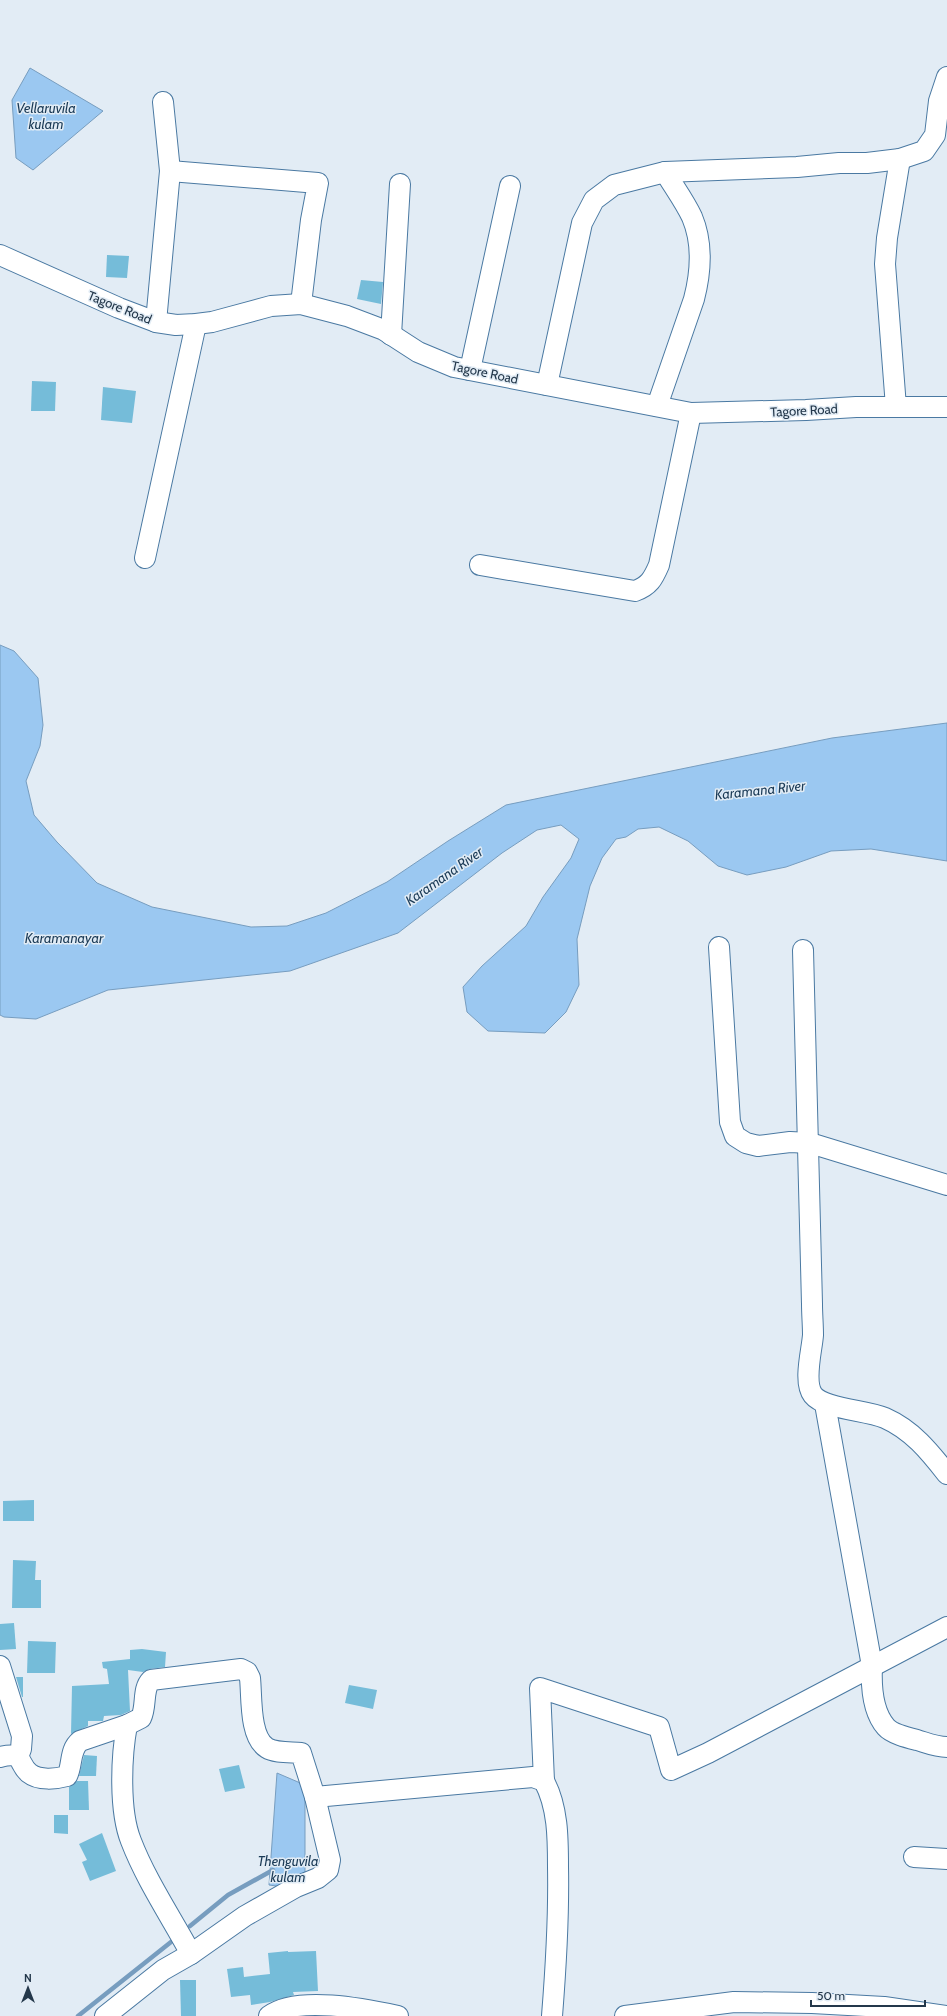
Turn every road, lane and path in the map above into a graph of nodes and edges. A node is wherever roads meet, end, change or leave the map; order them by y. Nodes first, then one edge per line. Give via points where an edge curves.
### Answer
1 (947, 77) edge
2 (163, 102) dead end
3 (900, 159) junction
4 (170, 171) junction
5 (665, 172) junction
6 (400, 184) dead end
7 (510, 186) dead end
8 (0, 255) edge
9 (301, 304) junction
10 (156, 322) junction
11 (196, 324) junction
12 (391, 335) junction
13 (470, 370) junction
14 (547, 385) junction
15 (657, 406) junction
16 (896, 407) junction
17 (947, 407) edge
18 (691, 413) junction
19 (145, 558) dead end
20 (480, 565) dead end
21 (718, 947) dead end
22 (803, 950) dead end
23 (810, 1143) junction
24 (947, 1185) edge
25 (825, 1404) junction
26 (947, 1474) edge
27 (947, 1627) edge
28 (0, 1666) edge
29 (872, 1666) junction
30 (127, 1725) junction
31 (947, 1747) edge
32 (9, 1757) edge
33 (544, 1781) junction
34 (315, 1797) junction
35 (914, 1857) dead end
36 (947, 1860) edge
37 (192, 1954) junction
38 (295, 2011) edge
39 (109, 2015) edge
40 (388, 2015) edge
41 (269, 2016) edge
42 (552, 2016) edge
43 (625, 2016) edge
44 (947, 2016) edge

1 - 3 street via 935,135 924,151
2 - 4 street
3 - 5 street via 790,168
3 - 16 street via 885,264
4 - 9 street via 318,183
4 - 10 street
5 - 14 street via 614,184 594,200 582,223 573,256
5 - 15 street via 692,217 700,258 694,299
6 - 12 street
7 - 13 street
8 - 10 street, Tagore Road
9 - 11 street, Tagore Road via 271,306
9 - 12 street, Tagore Road via 347,316
10 - 11 street, Tagore Road
11 - 19 street
12 - 13 street, Tagore Road via 418,352 454,367
13 - 14 street, Tagore Road
14 - 15 street, Tagore Road
15 - 18 street, Tagore Road
16 - 17 street, Tagore Road
16 - 18 street, Tagore Road
18 - 20 street via 659,565 646,587 635,591
21 - 23 street via 730,1122 735,1136 746,1143 758,1146 790,1142
22 - 23 street
23 - 24 street
23 - 25 street via 813,1336 809,1383 813,1394
25 - 26 street via 877,1415 907,1429
25 - 29 street
27 - 29 street
28 - 32 street via 22,1736 21,1749
29 - 31 street via 871,1685 876,1707 887,1728 906,1737 938,1747
29 - 33 street via 671,1770 659,1727 540,1688
30 - 32 street via 75,1746 71,1769 67,1776 35,1777 28,1773 22,1761
30 - 34 street via 141,1718 144,1713 146,1688 151,1680 241,1669 247,1672 250,1678 254,1728 260,1741 267,1748 301,1752
30 - 37 street via 123,1748 123,1804 130,1840
33 - 34 street via 533,1777
33 - 42 street via 550,1791 558,1834 558,1949
34 - 37 street via 330,1860 328,1870 318,1878 296,1887 245,1916
35 - 36 street
37 - 39 street via 163,1970
38 - 40 street via 314,2005 358,2008
38 - 41 street via 273,2013
43 - 44 street via 734,2002 884,2007

